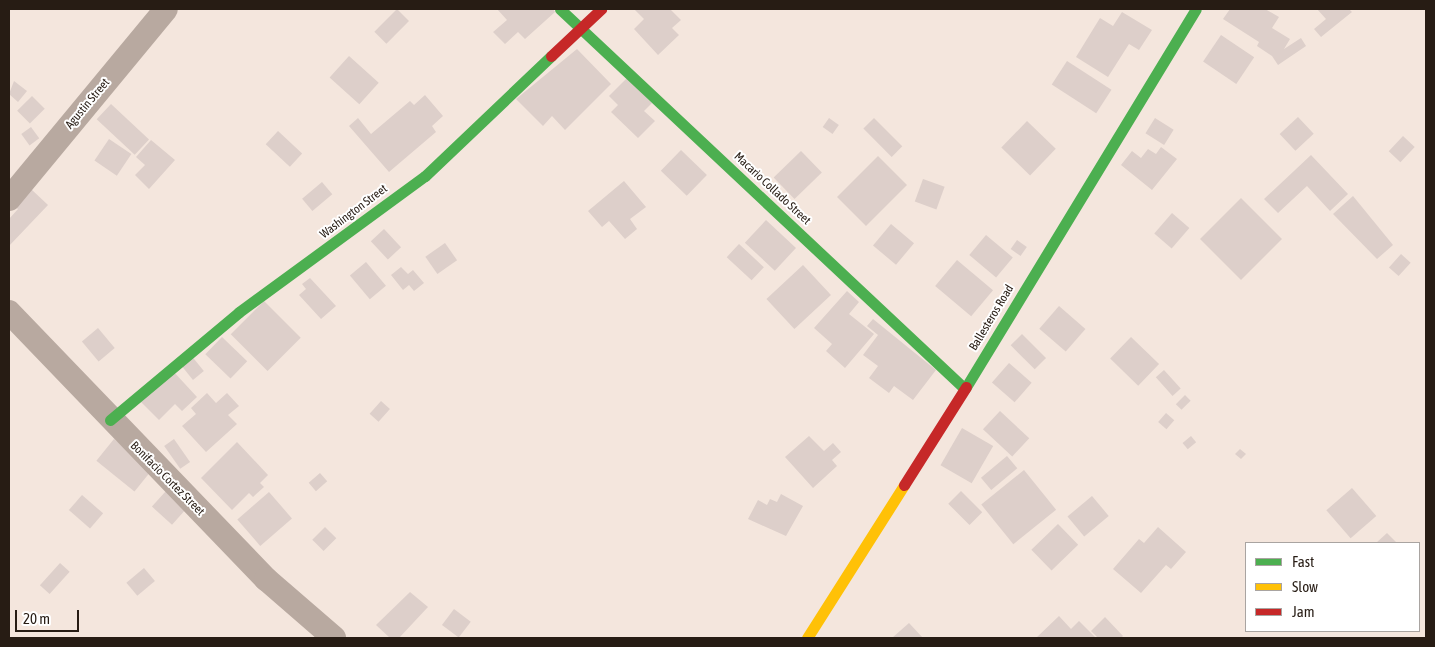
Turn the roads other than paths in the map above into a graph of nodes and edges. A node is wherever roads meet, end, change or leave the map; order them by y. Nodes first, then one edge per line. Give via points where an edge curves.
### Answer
1 (166, 9) edge
2 (560, 9) edge
3 (601, 9) edge
4 (1196, 9) edge
5 (580, 29) junction
6 (9, 199) edge
7 (9, 312) edge
8 (965, 389) junction
9 (110, 420) junction
10 (334, 638) edge
11 (807, 638) edge

1 - 6 street, Agustin Street
2 - 5 street, Macario Collado Street
3 - 5 street, Washington Street
4 - 8 street, Ballesteros Road
5 - 8 street, Macario Collado Street
5 - 9 street, Washington Street via 425,176 239,312 174,363
7 - 9 street, Bonifacio Cortez Street
8 - 11 street, Ballesteros Road
9 - 10 street, Bonifacio Cortez Street via 266,579

